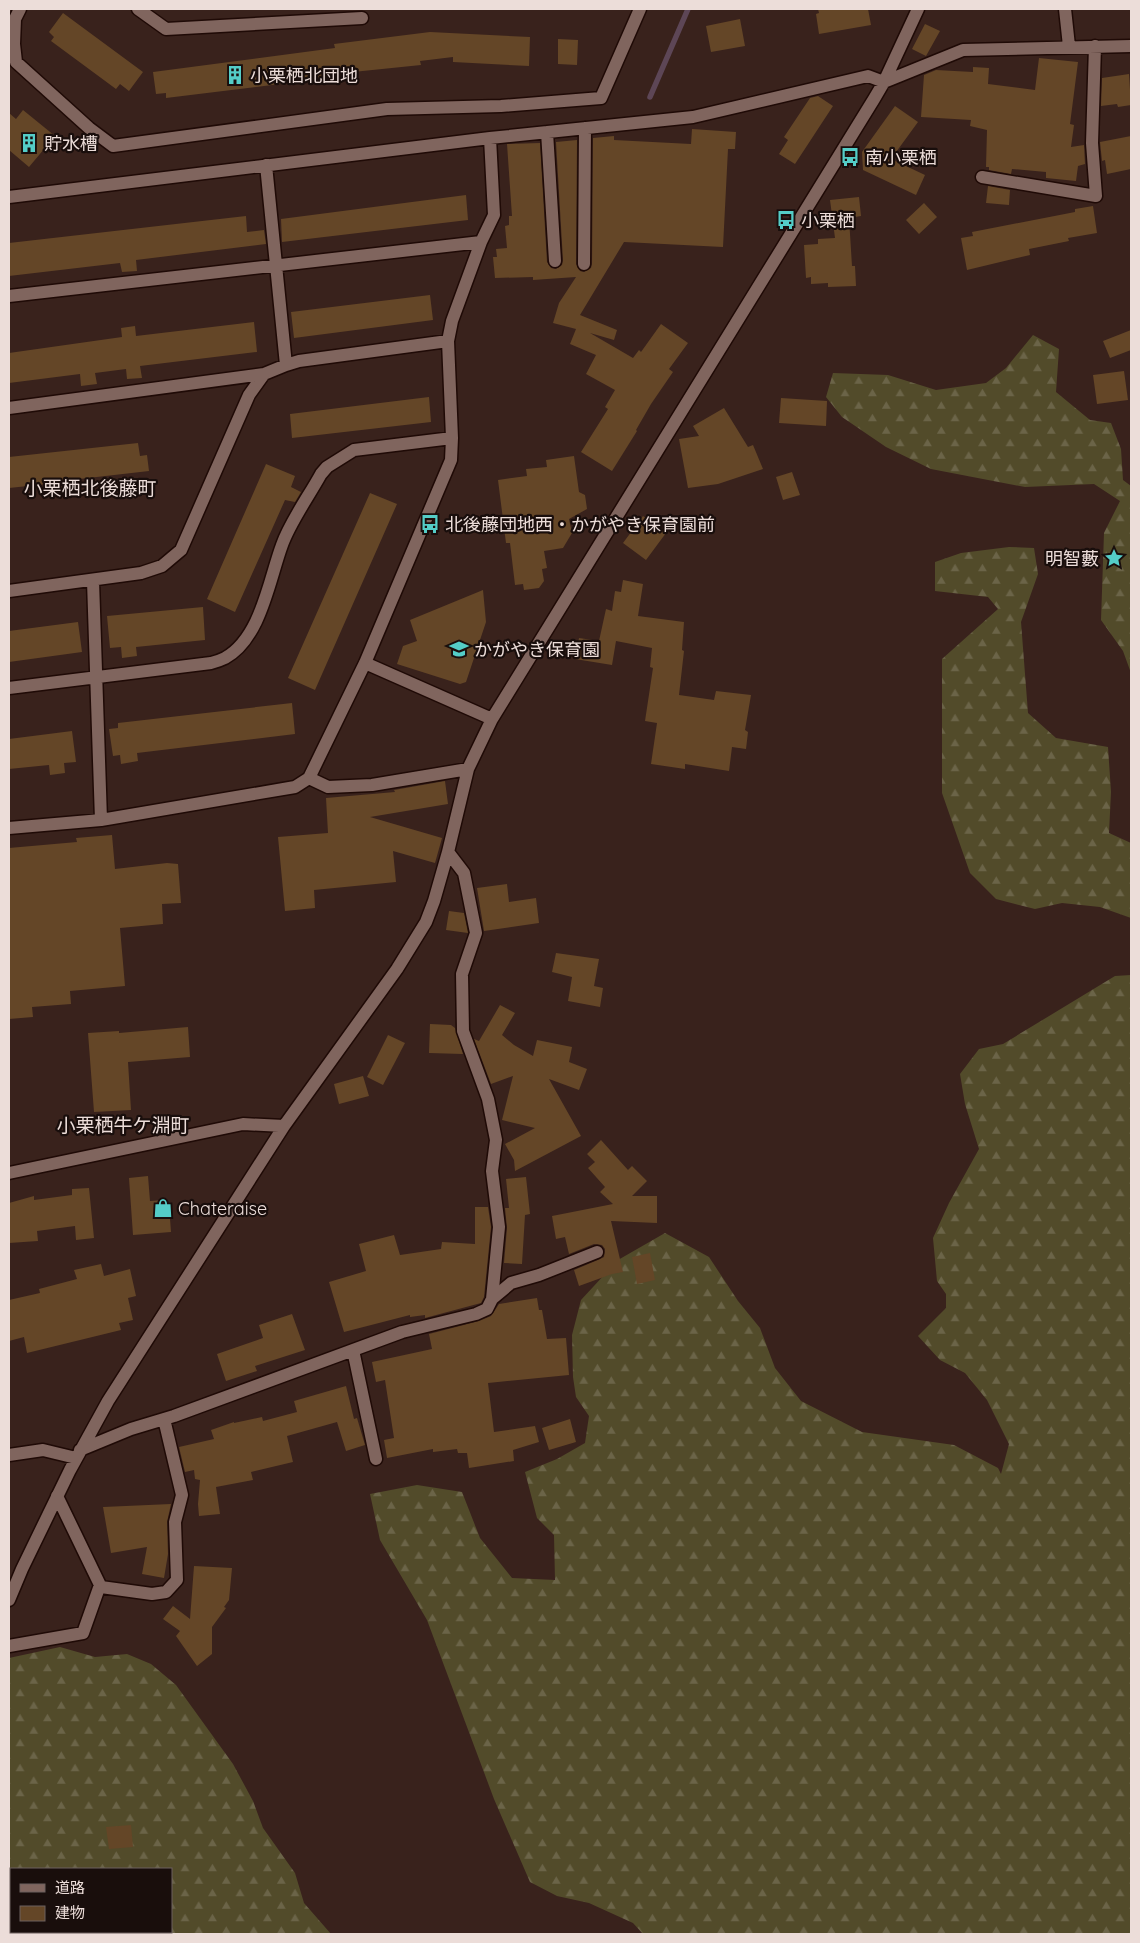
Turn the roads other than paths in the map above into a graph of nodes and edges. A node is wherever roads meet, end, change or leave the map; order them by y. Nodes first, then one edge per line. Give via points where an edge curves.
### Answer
1 (20, 9) edge
2 (138, 9) edge
3 (640, 9) edge
4 (918, 9) edge
5 (1065, 9) edge
6 (362, 18) dead end
7 (1068, 46) junction
8 (1095, 46) junction
9 (1131, 46) edge
10 (884, 82) junction
11 (585, 128) junction
12 (547, 132) junction
13 (490, 138) junction
14 (266, 165) junction
15 (982, 177) dead end
16 (9, 197) edge
17 (481, 242) junction
18 (555, 261) dead end
19 (584, 264) dead end
20 (275, 265) junction
21 (9, 296) edge
22 (448, 341) junction
23 (286, 365) junction
24 (264, 374) junction
25 (9, 408) edge
26 (452, 438) junction
27 (92, 581) junction
28 (9, 591) edge
29 (365, 663) junction
30 (95, 678) junction
31 (9, 688) edge
32 (492, 719) junction
33 (468, 769) junction
34 (309, 778) junction
35 (101, 820) junction
36 (9, 828) edge
37 (448, 852) junction
38 (284, 1126) junction
39 (9, 1173) edge
40 (597, 1252) dead end
41 (492, 1299) junction
42 (353, 1350) junction
43 (164, 1419) junction
44 (78, 1454) junction
45 (9, 1455) edge
46 (376, 1459) dead end
47 (57, 1496) junction
48 (100, 1585) junction
49 (9, 1600) edge
50 (9, 1646) edge

1 - 3 street via 15,18 16,62 113,146 387,109 501,106 601,98
2 - 6 street via 166,29
4 - 10 street
5 - 7 street
7 - 8 street
7 - 10 street via 963,50
8 - 9 street
8 - 15 street via 1092,143 1096,196
10 - 11 street via 868,76 692,117
10 - 32 street
11 - 12 street
11 - 19 street
12 - 13 street
12 - 18 street
13 - 14 street
13 - 17 street via 494,215
14 - 16 street
14 - 20 street
17 - 20 street
17 - 22 street via 452,321
20 - 21 street
20 - 23 street
22 - 23 street
22 - 26 street
23 - 24 street
24 - 25 street
24 - 27 street via 250,395 181,550 162,566
26 - 29 street via 451,460
26 - 30 street via 354,450 327,467 283,543 250,634 225,658 211,663
27 - 28 street
27 - 30 street
29 - 32 street
29 - 34 street
30 - 31 street
30 - 35 street
32 - 33 street
33 - 34 street via 372,785 328,787
33 - 37 street
34 - 35 street via 295,787
35 - 36 street
37 - 38 street via 426,922 397,969
37 - 41 street via 464,873 476,933 462,974 463,1031 488,1099 496,1140 492,1171 499,1226
38 - 39 street via 243,1124
38 - 44 street via 108,1401
40 - 41 street via 511,1283
41 - 42 street via 487,1309 476,1314 402,1332
42 - 43 street
42 - 46 street
43 - 44 street via 131,1428
43 - 48 street via 182,1495 175,1522 177,1580 166,1592 152,1594
44 - 45 street via 43,1450
44 - 47 street
47 - 48 street
47 - 49 street
48 - 50 street via 83,1633

